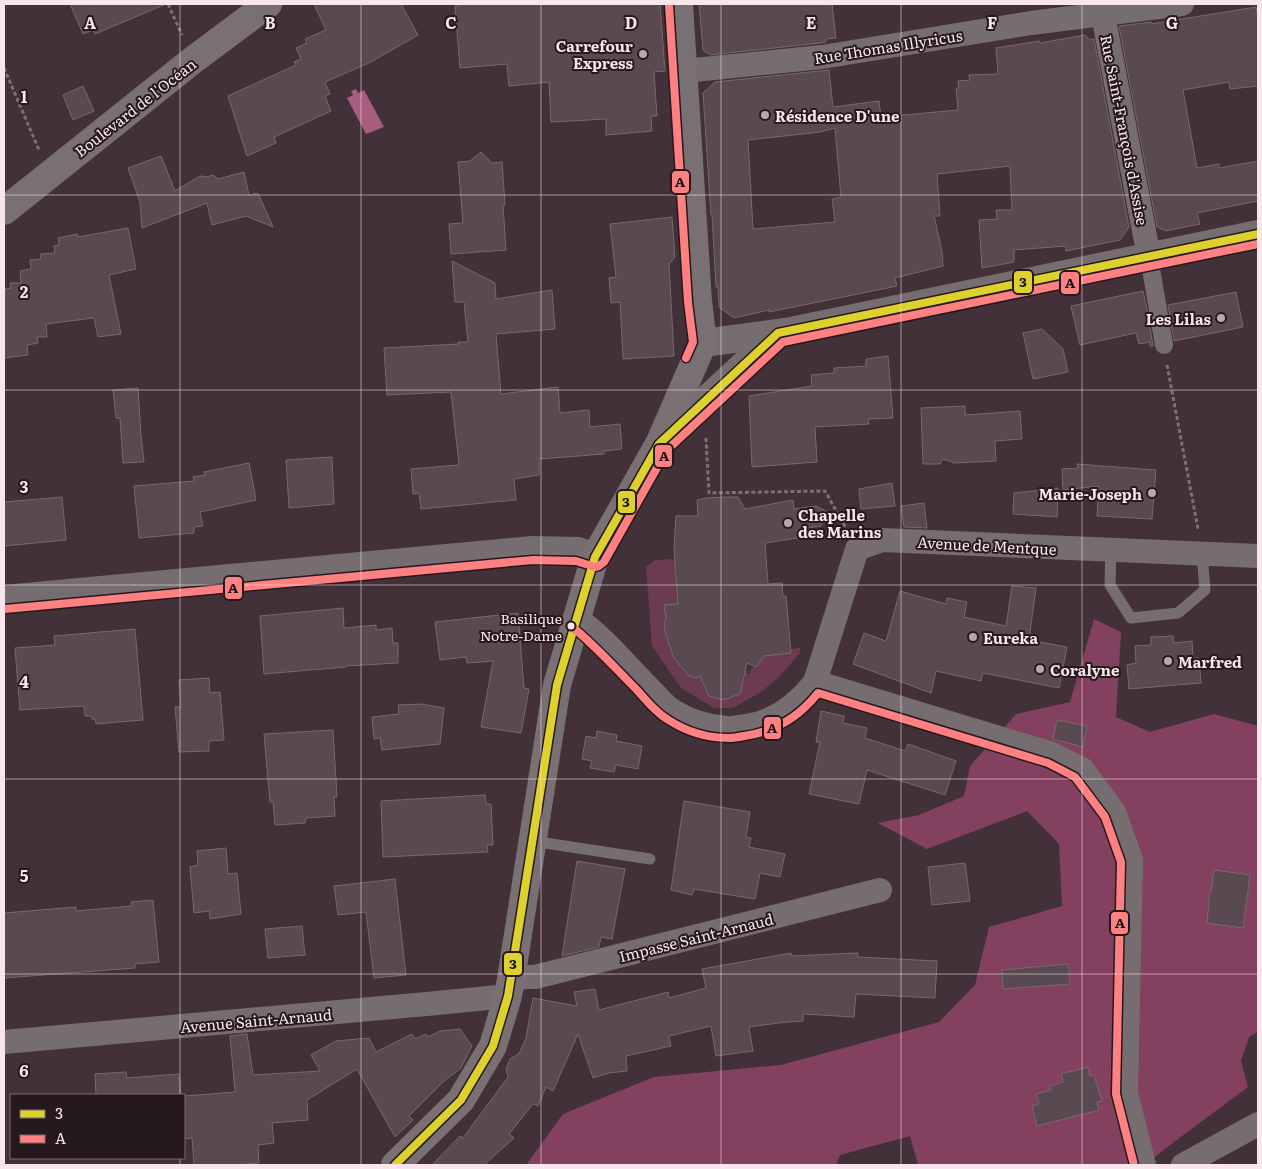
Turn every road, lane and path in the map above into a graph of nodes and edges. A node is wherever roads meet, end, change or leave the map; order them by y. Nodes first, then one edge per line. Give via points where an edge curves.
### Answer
1 (168, 4) edge
2 (268, 4) edge
3 (679, 4) edge
4 (1182, 4) edge
5 (1102, 9) edge
6 (193, 60) junction
7 (4, 68) edge
8 (684, 71) junction
9 (51, 173) junction
10 (4, 211) edge
11 (1258, 234) edge
12 (1149, 257) junction
13 (778, 333) junction
14 (1164, 345) joint
15 (699, 353) junction
16 (743, 366) junction
17 (706, 438) dead end
18 (659, 444) junction
19 (857, 549) junction
20 (1111, 550) junction
21 (1202, 553) junction
22 (1258, 556) edge
23 (595, 557) junction
24 (4, 599) edge
25 (577, 618) junction
26 (815, 682) junction
27 (532, 841) junction
28 (650, 859) dead end
29 (880, 890) dead end
30 (509, 987) junction
31 (4, 1042) edge
32 (1258, 1124) edge
33 (395, 1165) edge
34 (1144, 1165) edge
35 (1183, 1165) edge

1 - 6 path
2 - 6 main road, Boulevard de l'Océan
3 - 8 main road
4 - 5 street, Rue Thomas Illyricus
5 - 8 street, Rue Thomas Illyricus via 822,57
5 - 12 street, Rue Saint-François d'Assise
6 - 9 main road, Boulevard de l'Océan
7 - 9 path
8 - 15 main road
9 - 10 main road, Boulevard de l'Océan
11 - 12 street
12 - 13 street
12 - 14 street
13 - 15 street
13 - 16 street
14 - 21 path
15 - 16 street
15 - 18 main road
16 - 18 street
17 - 19 path via 710,493 825,491
18 - 23 main road
19 - 20 street, Avenue de Mentque via 882,540
19 - 26 street
20 - 21 street, Avenue de Mentque
20 - 21 lane via 1110,585 1131,618 1178,613 1205,590
21 - 22 street, Avenue de Mentque
23 - 24 street via 578,551 533,550
23 - 25 main road
25 - 26 street via 672,711 698,723 729,729 760,724 787,710
25 - 27 main road via 557,685
26 - 34 street via 1052,754 1082,769 1114,812 1131,860 1126,1093
27 - 28 lane
27 - 30 main road
29 - 30 street, Impasse Saint-Arnaud via 526,977
30 - 31 street, Avenue Saint-Arnaud via 427,1004
30 - 33 main road via 493,1046 461,1100
32 - 35 street

